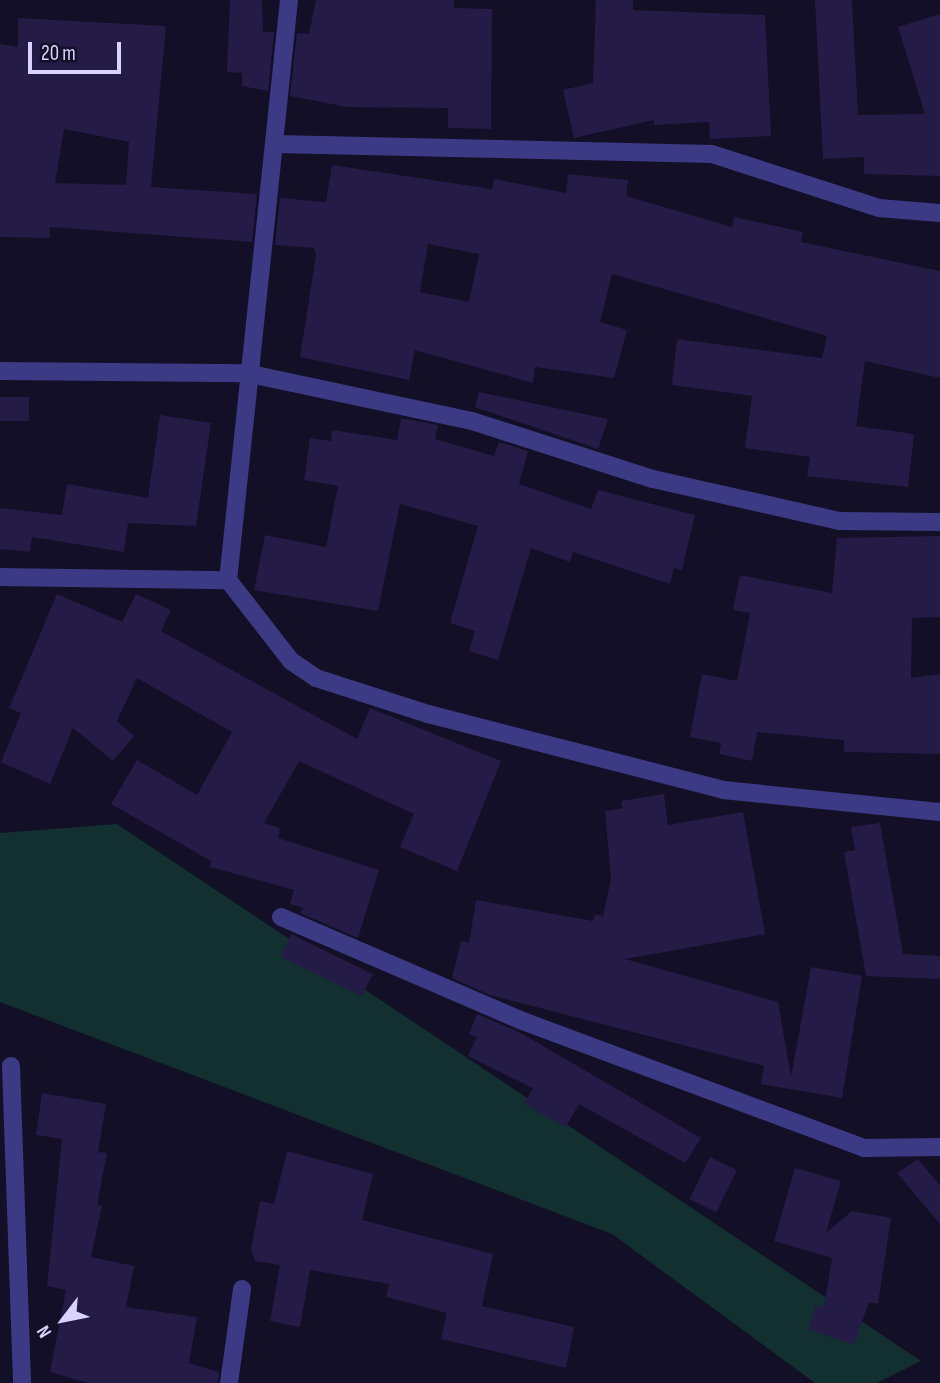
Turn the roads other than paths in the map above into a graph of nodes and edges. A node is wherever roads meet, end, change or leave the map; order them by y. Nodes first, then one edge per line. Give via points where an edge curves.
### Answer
1 (289, 0) edge
2 (276, 144) junction
3 (940, 213) edge
4 (0, 370) edge
5 (246, 373) junction
6 (940, 522) edge
7 (0, 577) edge
8 (228, 580) junction
9 (940, 812) edge
10 (281, 917) dead end
11 (11, 1066) dead end
12 (940, 1147) edge
13 (242, 1289) dead end
14 (22, 1383) edge
15 (229, 1383) edge

1 - 2 street
2 - 3 street via 712,154 878,208
2 - 5 street
4 - 5 street
5 - 6 street via 472,421 653,480 840,521
5 - 8 street
7 - 8 street
8 - 9 street via 291,661 316,678 428,714 723,790
10 - 12 street via 520,1020 864,1148
11 - 14 street
13 - 15 street

